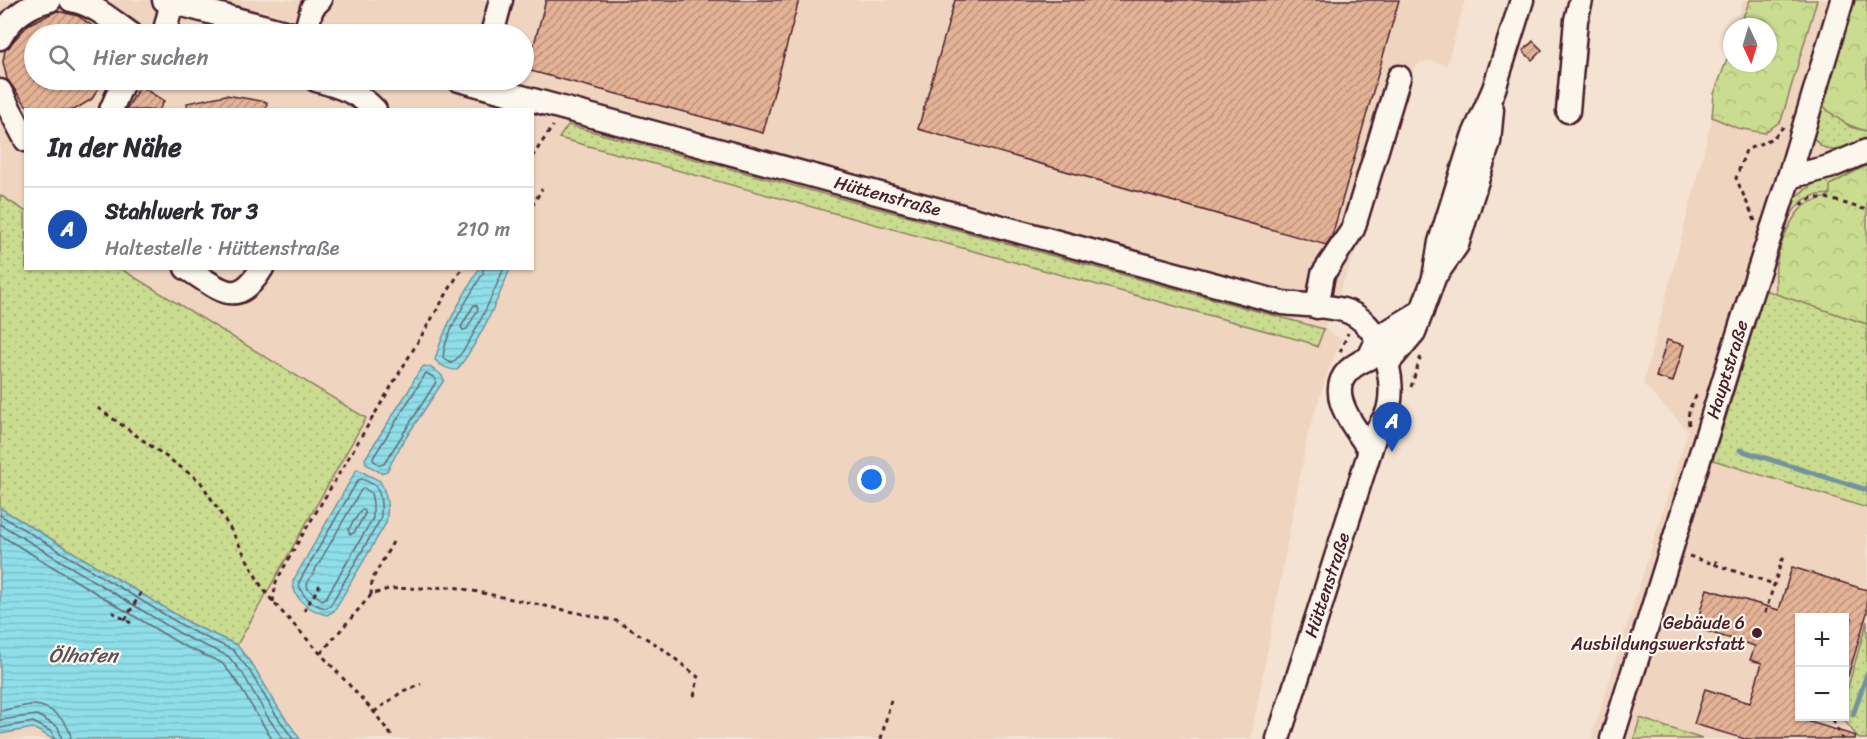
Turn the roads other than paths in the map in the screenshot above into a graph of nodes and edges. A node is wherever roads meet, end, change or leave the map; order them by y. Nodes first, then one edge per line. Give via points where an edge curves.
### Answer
1 (50, 0) edge
2 (71, 0) edge
3 (320, 0) edge
4 (501, 0) edge
5 (1522, 0) edge
6 (1581, 0) edge
7 (1842, 0) edge
8 (168, 1) edge
9 (217, 7) edge
10 (116, 24) edge
11 (165, 24) edge
12 (264, 24) edge
13 (308, 24) edge
14 (495, 24) edge
15 (0, 38) edge
16 (1399, 76) dead end
17 (119, 90) edge
18 (349, 90) edge
19 (501, 90) edge
20 (0, 91) edge
21 (368, 99) edge
22 (112, 108) edge
23 (1568, 111) dead end
24 (24, 136) edge
25 (1867, 151) edge
26 (1789, 177) junction
27 (190, 270) edge
28 (261, 270) edge
29 (1317, 307) junction
30 (1378, 354) junction
31 (1373, 441) junction
32 (1278, 739) edge
33 (1612, 739) edge

1 - 15 street via 19,13
2 - 10 street via 88,5
3 - 13 street via 312,9
4 - 14 street
5 - 30 street via 1494,89 1489,142 1457,245 1434,278 1414,332
6 - 23 street
7 - 26 street, Hauptstraße
8 - 9 street
8 - 11 street
9 - 12 street
16 - 29 street via 1353,229 1323,274
17 - 22 street
18 - 21 street
19 - 29 street, Hüttenstraße via 1283,303
20 - 24 street
25 - 26 street via 1829,167
26 - 33 street, Hauptstraße
27 - 28 street via 231,293 249,288
29 - 30 street, Hüttenstraße via 1351,329
30 - 31 street, Hüttenstraße via 1390,388 1386,415
30 - 31 street via 1355,364 1345,373 1339,387 1341,404
31 - 32 street, Hüttenstraße

